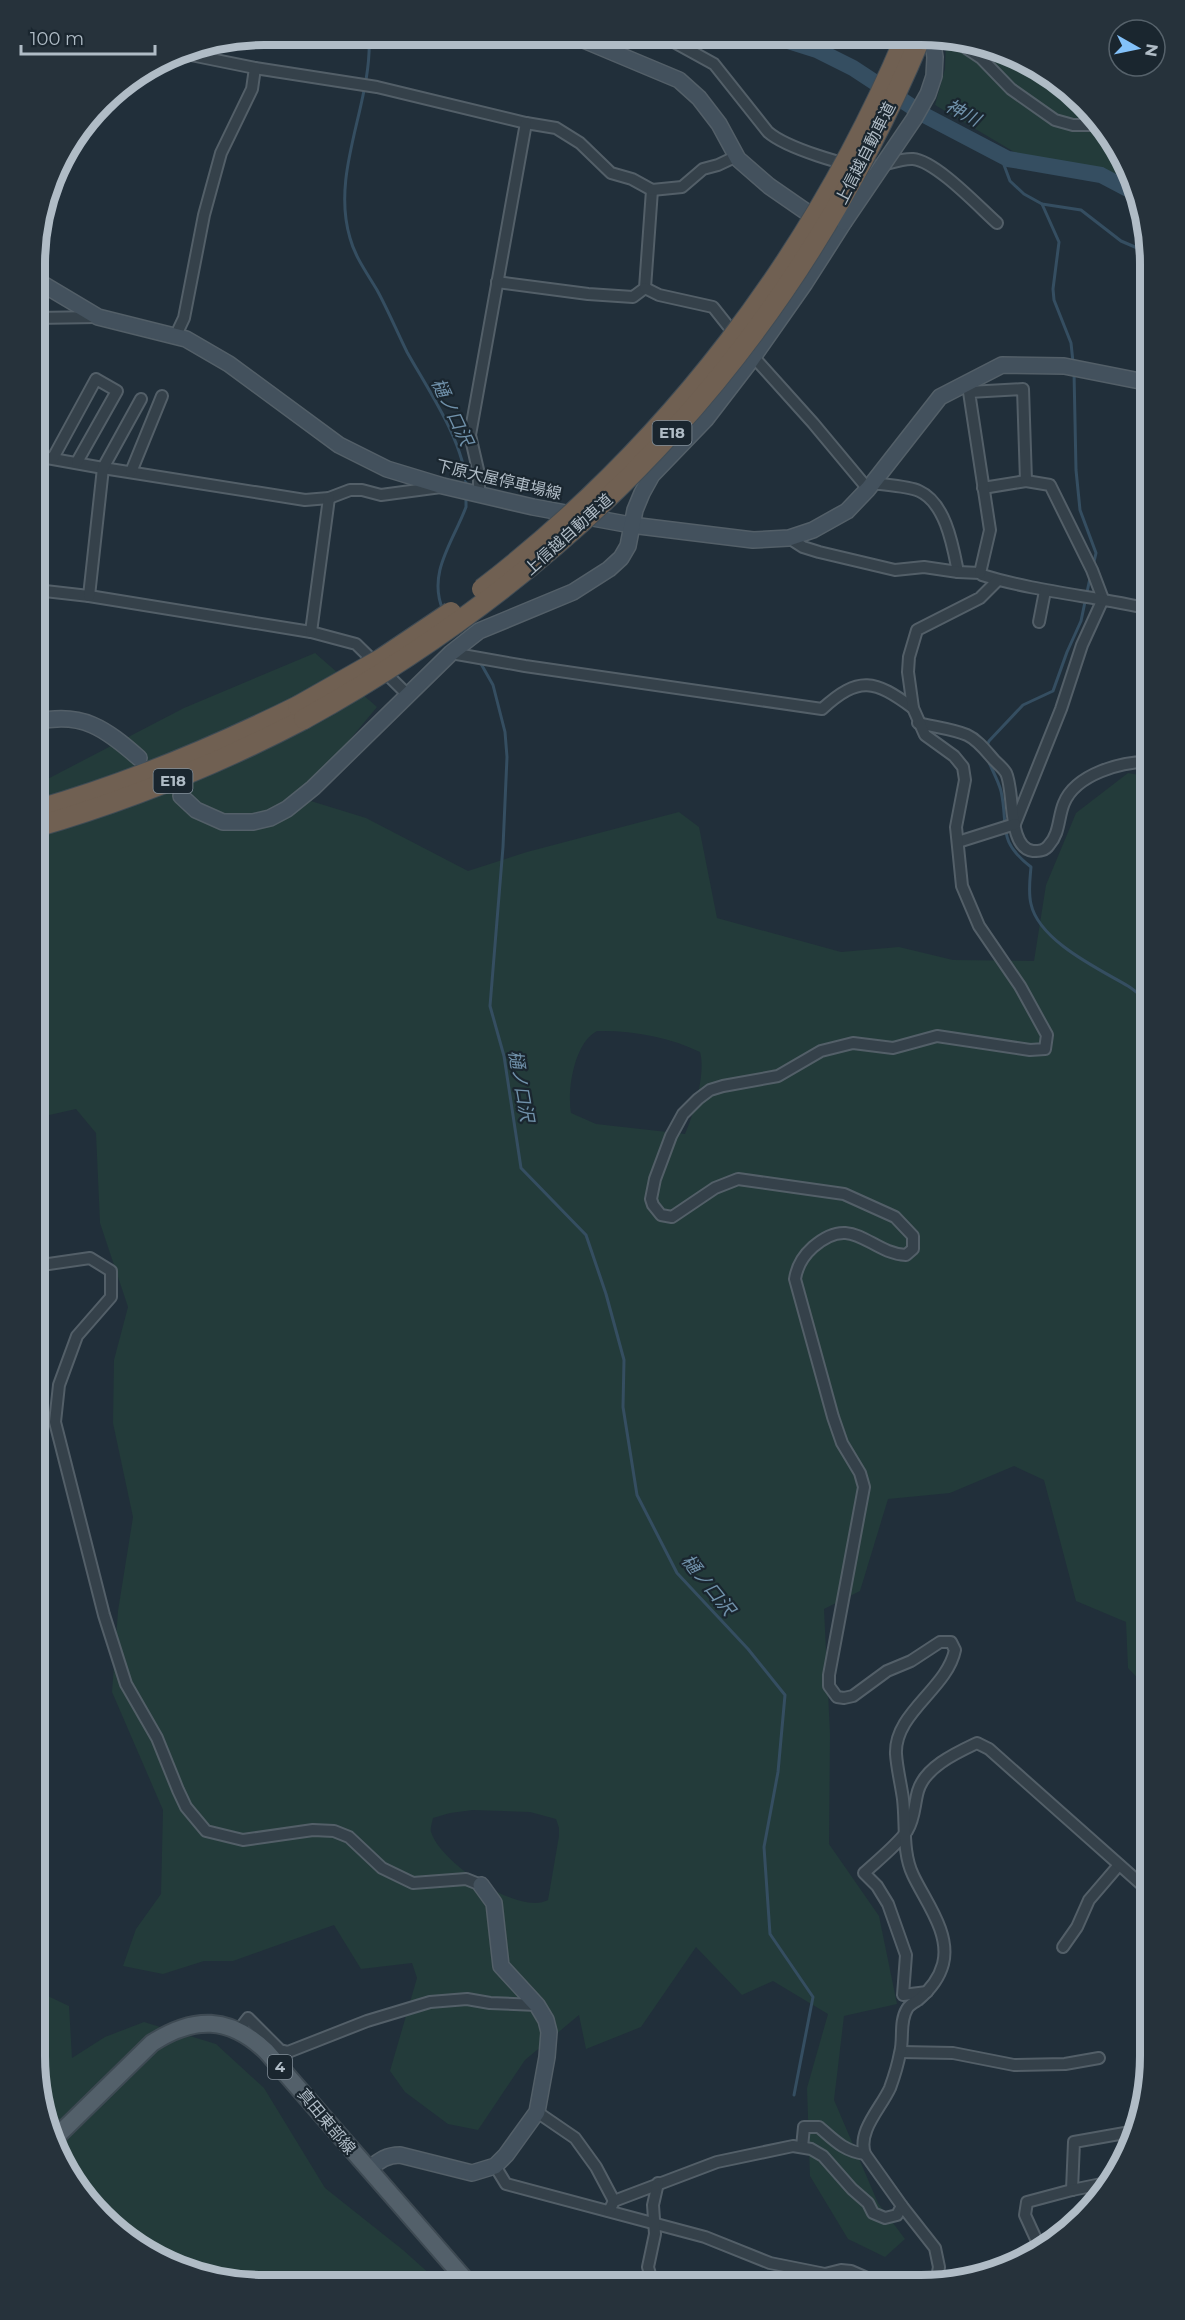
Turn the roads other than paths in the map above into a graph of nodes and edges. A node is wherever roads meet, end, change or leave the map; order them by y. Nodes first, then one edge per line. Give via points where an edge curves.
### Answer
1 (595, 45) edge
2 (680, 45) edge
3 (902, 45) edge
4 (925, 45) edge
5 (929, 45) edge
6 (969, 50) edge
7 (196, 56) edge
8 (255, 68) junction
9 (526, 123) junction
10 (1090, 125) edge
11 (736, 156) junction
12 (652, 190) junction
13 (997, 223) dead end
14 (841, 227) junction
15 (497, 282) junction
16 (45, 285) edge
17 (645, 288) junction
18 (98, 317) junction
19 (45, 318) edge
20 (176, 335) junction
21 (753, 357) junction
22 (1140, 381) edge
23 (162, 396) dead end
24 (141, 399) dead end
25 (45, 457) edge
26 (53, 458) junction
27 (77, 462) junction
28 (103, 468) junction
29 (131, 472) junction
30 (1026, 481) junction
31 (443, 486) junction
32 (870, 486) junction
33 (983, 488) junction
34 (470, 492) junction
35 (329, 498) junction
36 (631, 525) junction
37 (789, 538) junction
38 (958, 572) junction
39 (980, 573) junction
40 (998, 580) junction
41 (45, 591) edge
42 (1045, 591) junction
43 (89, 596) junction
44 (1103, 598) junction
45 (1140, 607) edge
46 (1039, 622) dead end
47 (311, 632) junction
48 (451, 653) junction
49 (408, 695) junction
50 (913, 708) junction
51 (301, 713) junction
52 (45, 720) edge
53 (918, 723) junction
54 (139, 758) dead end
55 (1140, 762) edge
56 (181, 796) dead end
57 (45, 807) edge
58 (45, 824) edge
59 (1015, 824) junction
60 (958, 842) junction
61 (45, 1265) edge
62 (906, 1831) junction
63 (1119, 1865) junction
64 (1140, 1884) edge
65 (481, 1885) joint
66 (1063, 1947) dead end
67 (927, 1992) junction
68 (537, 2005) junction
69 (238, 2031) junction
70 (901, 2052) junction
71 (1099, 2058) dead end
72 (537, 2112) junction
73 (60, 2133) edge
74 (1126, 2133) edge
75 (802, 2147) junction
76 (865, 2154) junction
77 (495, 2166) junction
78 (369, 2169) junction
79 (658, 2183) junction
80 (1098, 2185) edge
81 (1072, 2190) junction
82 (611, 2206) junction
83 (902, 2206) junction
84 (656, 2225) junction
85 (1037, 2242) edge
86 (461, 2275) edge
87 (650, 2275) edge
88 (810, 2275) edge
89 (831, 2275) edge
90 (860, 2275) edge
91 (938, 2275) edge

1 - 11 street via 679,80 719,124
2 - 13 street via 714,64 777,140 835,160 871,167 913,159 937,170
3 - 51 highway, 上信越自動車道 / E18, bridge via 845,165 790,257 729,343 662,423 587,500 505,571
4 - 51 highway, 上信越自動車道 / E18, bridge via 856,173 773,308 672,433 596,510 513,582 430,643 362,686
5 - 14 street, bridge via 936,57 928,94
6 - 10 street via 1011,89 1055,120
7 - 8 street
8 - 9 street via 372,87
8 - 20 street via 252,89 221,153 204,215 184,318
9 - 12 street via 556,128 580,143 610,173
9 - 15 street
11 - 12 street via 703,170 682,186
11 - 14 street via 770,186
12 - 17 street
14 - 21 street
15 - 17 street via 618,297 633,297
15 - 34 street via 470,435 479,474
16 - 18 street, 下原大屋停車場線
17 - 21 street via 713,308
18 - 19 street
18 - 20 street, 下原大屋停車場線
20 - 31 street, 下原大屋停車場線 via 229,364 346,449 387,469
21 - 32 street
21 - 36 street via 706,419 652,475
22 - 32 street, 下原大屋停車場線 via 1074,368 1002,365 940,397
23 - 29 street
24 - 28 street
25 - 26 street
26 - 27 street
26 - 27 street via 96,379 117,391
27 - 28 street
28 - 29 street
28 - 43 street
29 - 35 street via 305,500
30 - 33 street
30 - 33 street via 1023,389 969,392
30 - 44 street via 1050,484
31 - 34 street, 下原大屋停車場線
31 - 35 street via 381,495 350,490
32 - 37 street, 下原大屋停車場線 via 831,522
32 - 38 street via 919,490 930,500 945,519
33 - 39 street via 990,530
34 - 36 street, 下原大屋停車場線
35 - 47 street
36 - 37 street, 下原大屋停車場線 via 753,540
36 - 48 street via 628,546 609,569 573,592 479,631
37 - 38 street via 819,552 895,570 924,567
38 - 39 street
39 - 40 street
40 - 42 street
40 - 50 street via 980,598 917,630 909,657
41 - 43 street
42 - 44 street
42 - 46 street
43 - 47 street
44 - 45 street
44 - 59 street
47 - 49 street via 356,644
48 - 49 street
48 - 50 street via 822,709 836,697 869,684 882,687
49 - 56 street via 313,788 270,818 224,822 196,810
50 - 53 street
51 - 57 highway, 上信越自動車道 / E18 via 115,786
51 - 58 highway, 上信越自動車道 / E18 via 260,742 170,782
52 - 54 street via 77,719 98,726
53 - 59 street via 968,735 980,745 1006,774
53 - 60 street via 925,735 963,767
55 - 59 street via 1121,763 1075,788 1064,803 1053,840 1041,851 1022,846
59 - 60 street
60 - 62 street via 962,886 979,926 1020,986 1047,1035 1045,1049 937,1036 893,1048 853,1043 821,1052 777,1076 710,1090 683,1114 671,1136 651,1199 657,1212 672,1217 715,1188 738,1179 791,1186 844,1194 895,1216 913,1236 913,1249 906,1255 853,1234 830,1235 808,1251 795,1279 833,1417 864,1487 829,1686 837,1697 847,1698 940,1642 954,1645 949,1666 902,1727 897,1744
61 - 65 street via 90,1258 111,1271 111,1297 77,1336 58,1385 55,1422 104,1615 126,1684 157,1738 186,1807 206,1831 243,1840 313,1830 334,1831 349,1837 382,1868 413,1884 466,1879
62 - 63 street via 915,1811 918,1790 931,1771 977,1743 989,1749
62 - 67 street via 909,1864 944,1948 943,1965
62 - 67 street via 864,1873 888,1904 906,1955 903,1995
63 - 64 street
63 - 66 street via 1089,1900
65 - 68 street via 494,1903 501,1966
67 - 70 street via 907,2008 901,2028
68 - 69 street via 467,1999 430,2002 367,2021 288,2052 280,2050 248,2018
68 - 72 street via 549,2032
69 - 73 main road, 真田東部線 / 4 via 209,2023 185,2025 168,2033 143,2051
69 - 78 main road, 真田東部線 / 4 via 266,2051
70 - 71 street via 953,2053 1014,2065 1065,2064
70 - 76 street via 889,2089 867,2130
72 - 77 street
72 - 82 street via 575,2138 596,2167
74 - 81 street via 1074,2142
75 - 76 street via 804,2127 819,2127 851,2152
75 - 79 street via 717,2162
75 - 83 street via 823,2156 873,2213 885,2218 897,2215
76 - 83 street
77 - 78 street via 472,2173 391,2155
77 - 82 street via 506,2184
78 - 86 main road, 真田東部線 / 4
79 - 82 street
79 - 84 street via 653,2205
80 - 81 street
81 - 85 street via 1027,2202 1025,2215
82 - 84 street
83 - 91 street via 935,2248
84 - 87 street via 648,2267
84 - 88 street via 705,2237
89 - 90 street via 840,2270

